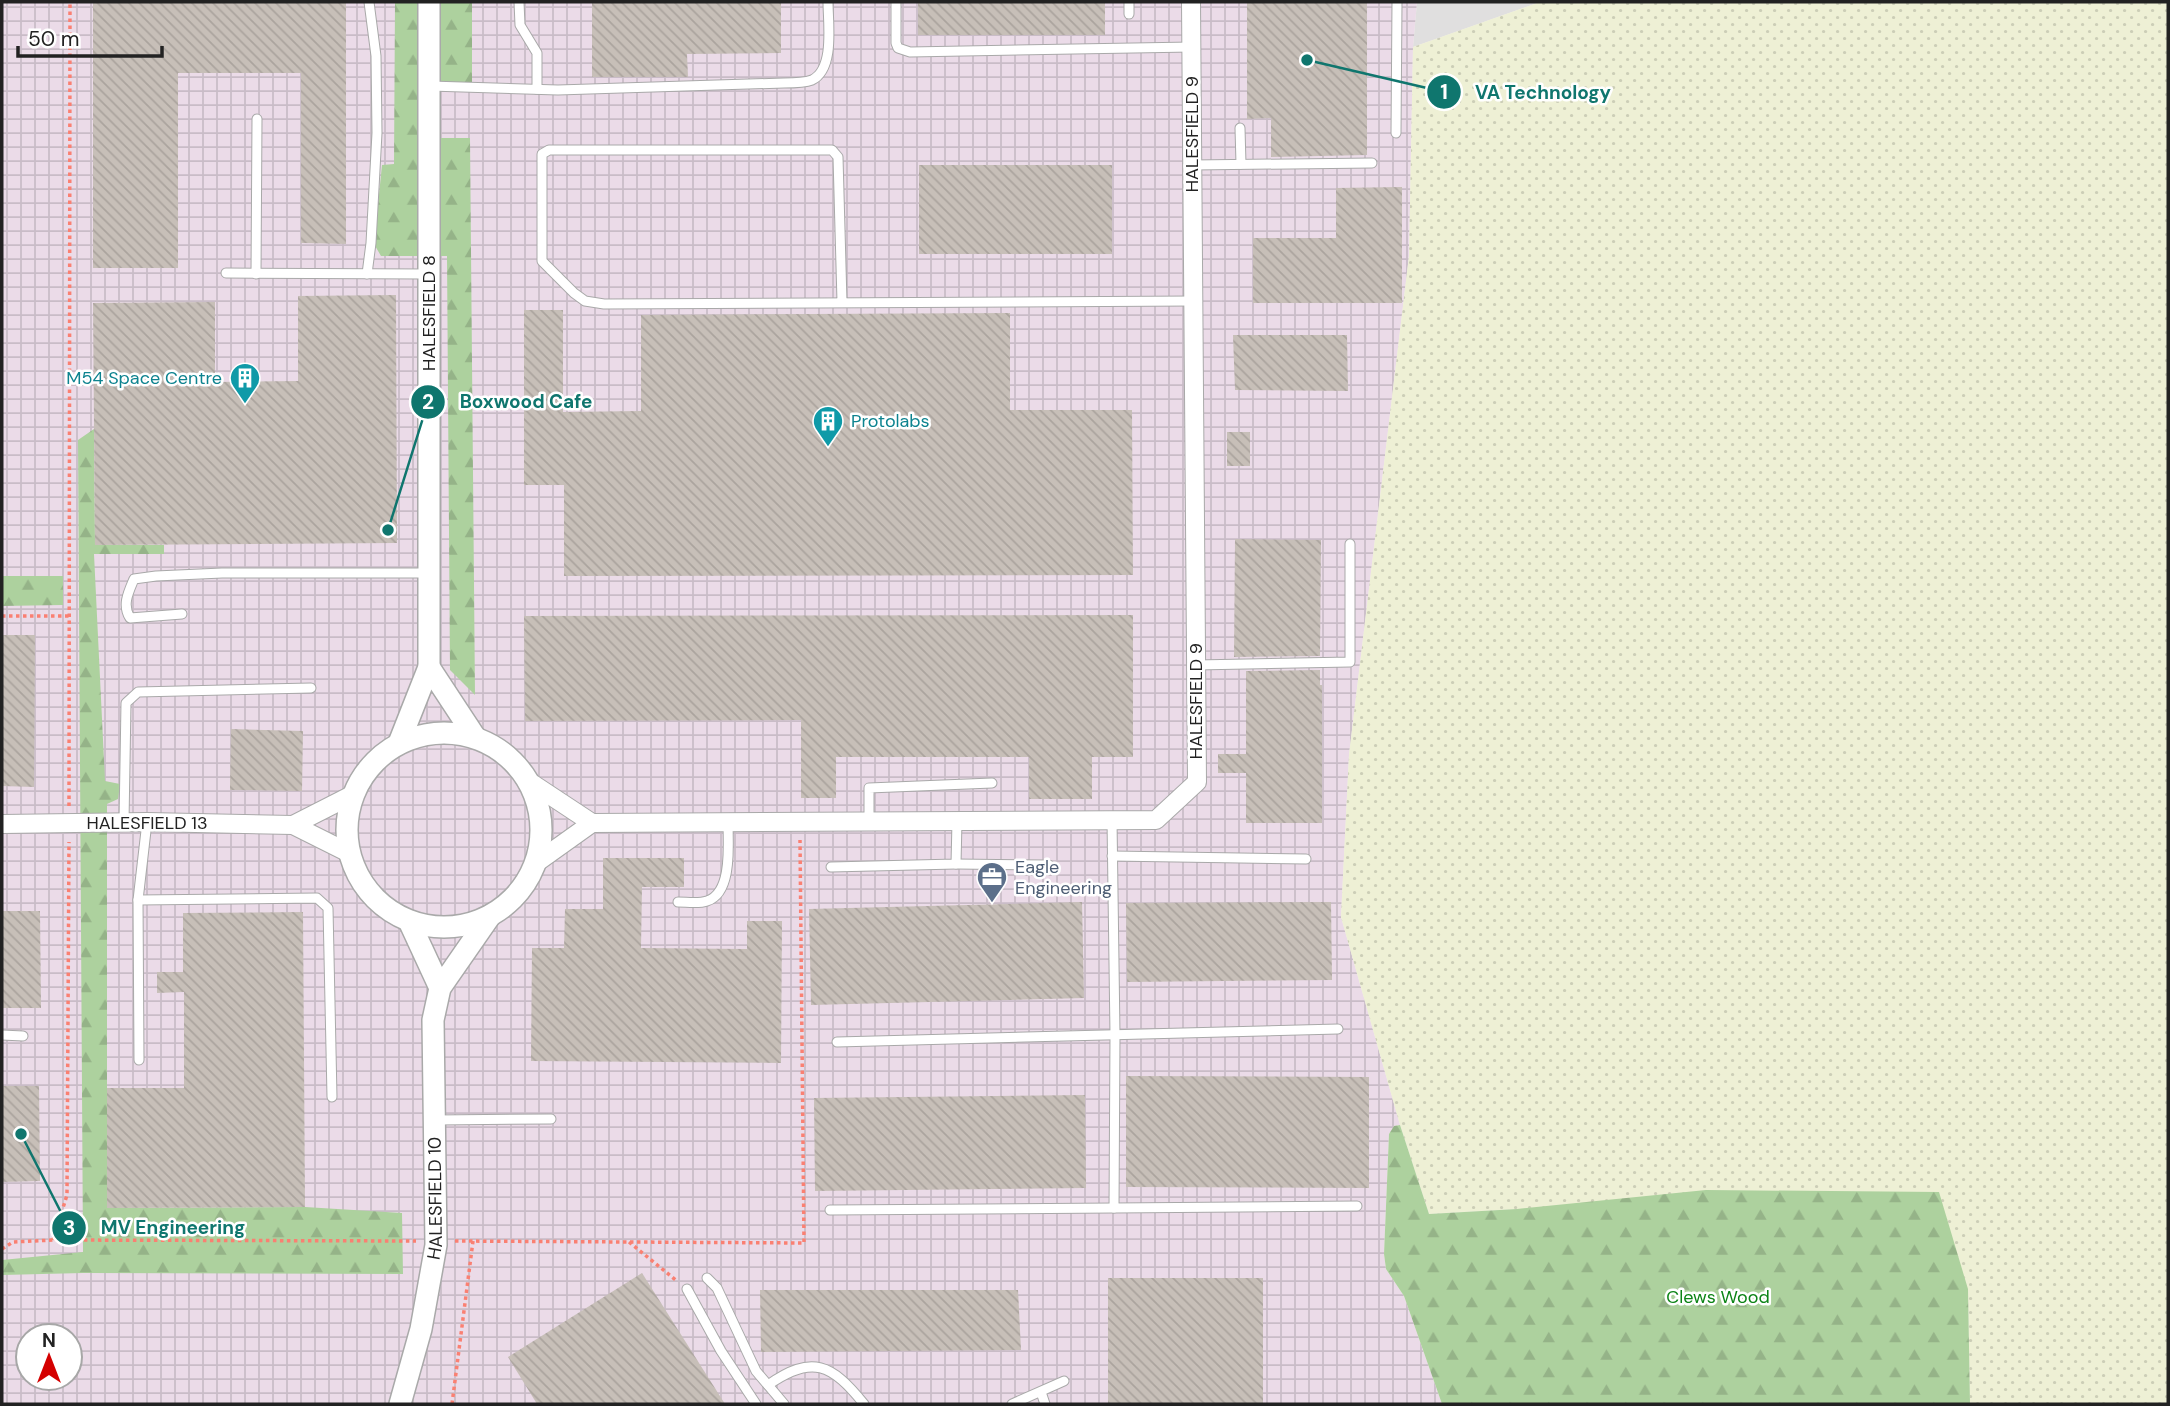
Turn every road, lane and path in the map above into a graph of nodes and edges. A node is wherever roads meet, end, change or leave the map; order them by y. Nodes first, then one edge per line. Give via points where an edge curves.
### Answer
1 (70, 2) edge
2 (369, 2) edge
3 (429, 2) edge
4 (519, 2) edge
5 (828, 2) edge
6 (896, 2) edge
7 (1129, 2) edge
8 (1191, 2) edge
9 (1397, 2) edge
10 (1129, 14) dead end
11 (1192, 47) junction
12 (429, 86) junction
13 (537, 89) junction
14 (257, 119) dead end
15 (1240, 128) dead end
16 (1396, 133) dead end
17 (1372, 163) dead end
18 (1193, 164) junction
19 (1241, 164) junction
20 (226, 274) dead end
21 (256, 274) junction
22 (367, 274) junction
23 (429, 274) junction
24 (1194, 301) junction
25 (842, 302) junction
26 (1350, 544) dead end
27 (429, 573) junction
28 (182, 614) dead end
29 (2, 616) edge
30 (70, 616) junction
31 (1196, 665) junction
32 (429, 667) junction
33 (311, 688) dead end
34 (475, 737) junction
35 (399, 743) junction
36 (992, 783) dead end
37 (533, 784) junction
38 (352, 794) junction
39 (69, 806) dead end
40 (1112, 820) junction
41 (957, 821) junction
42 (124, 822) junction
43 (147, 822) junction
44 (728, 822) junction
45 (800, 822) junction
46 (869, 822) junction
47 (592, 823) junction
48 (2, 824) edge
49 (293, 825) junction
50 (69, 840) dead end
51 (349, 853) junction
52 (1112, 856) junction
53 (1306, 859) dead end
54 (536, 863) junction
55 (956, 864) junction
56 (1049, 865) dead end
57 (831, 867) dead end
58 (138, 900) junction
59 (678, 902) dead end
60 (490, 916) junction
61 (409, 921) junction
62 (440, 988) junction
63 (1338, 1029) dead end
64 (2, 1035) edge
65 (1115, 1035) junction
66 (23, 1036) dead end
67 (836, 1042) dead end
68 (139, 1060) dead end
69 (332, 1097) dead end
70 (551, 1119) dead end
71 (434, 1120) junction
72 (1357, 1206) dead end
73 (1114, 1208) junction
74 (830, 1210) dead end
75 (53, 1240) junction
76 (418, 1241) dead end
77 (453, 1241) dead end
78 (473, 1241) junction
79 (629, 1242) junction
80 (2, 1249) edge
81 (707, 1278) dead end
82 (687, 1289) joint
83 (1064, 1381) dead end
84 (768, 1385) junction
85 (1041, 1392) junction
86 (400, 1404) edge
87 (452, 1404) edge
88 (756, 1404) edge
89 (783, 1404) edge
90 (864, 1404) edge
91 (1012, 1404) edge
92 (1045, 1404) edge

1 - 30 path
2 - 22 lane via 376,56 377,133
3 - 12 street, HALESFIELD 8
4 - 13 lane via 520,25 537,53
5 - 13 lane via 828,52 823,72 811,81
6 - 11 lane via 896,43 910,52
7 - 10 lane
8 - 11 street, HALESFIELD 9
9 - 16 lane
11 - 18 street, HALESFIELD 9
12 - 13 lane
12 - 23 street, HALESFIELD 8
14 - 21 lane
15 - 19 lane
17 - 19 lane
18 - 19 lane
18 - 24 street, HALESFIELD 9
20 - 21 lane
21 - 22 lane
22 - 23 lane
23 - 27 street, HALESFIELD 8
24 - 25 lane
24 - 31 street, HALESFIELD 9
25 - 25 lane via 585,301 542,261 542,154 549,150 832,150 838,157
26 - 31 lane via 1350,662
27 - 28 lane via 222,573 134,579 125,610 130,618
27 - 32 street, HALESFIELD 8
29 - 30 path
30 - 39 path
31 - 40 street, HALESFIELD 9 via 1197,782 1156,820
32 - 34 street
32 - 35 street, HALESFIELD 8
33 - 42 lane via 138,692 126,703
34 - 35 street via 443,732
34 - 37 street via 516,764
35 - 38 street via 366,770
36 - 46 lane via 870,788
37 - 47 street
37 - 54 street via 542,828
38 - 49 street
38 - 51 street via 346,836
40 - 41 street, HALESFIELD 9
40 - 52 lane
41 - 46 street, HALESFIELD 9
41 - 55 lane
42 - 43 street, HALESFIELD 13
42 - 48 street, HALESFIELD 13
43 - 49 street, HALESFIELD 13
43 - 58 lane
44 - 45 street, HALESFIELD 9
44 - 47 street, HALESFIELD 9
44 - 59 lane via 727,874 716,894 707,901
45 - 46 street, HALESFIELD 9
45 - 79 path via 804,1243
47 - 54 street
49 - 51 street
50 - 75 path via 67,1195
51 - 61 street via 365,888 388,910
52 - 53 lane
52 - 65 lane
54 - 60 street via 516,897
55 - 56 lane
55 - 57 lane
58 - 68 lane
58 - 69 lane via 317,898 328,908
60 - 61 street via 466,925 436,927
60 - 62 street, HALESFIELD 10
61 - 62 street
62 - 71 street, HALESFIELD 10 via 433,1020
63 - 65 lane
64 - 66 lane
65 - 67 lane
65 - 73 lane
70 - 71 lane
71 - 86 street, HALESFIELD 10 via 436,1245 421,1329
72 - 73 lane
73 - 74 lane
75 - 76 path
75 - 80 path via 13,1242
77 - 78 path
78 - 79 path
78 - 87 path
79 - 82 path
81 - 84 lane via 717,1288 756,1371
82 - 88 lane
83 - 85 lane
84 - 89 lane
84 - 90 lane via 799,1367 826,1369 840,1377
85 - 91 lane
85 - 92 lane

